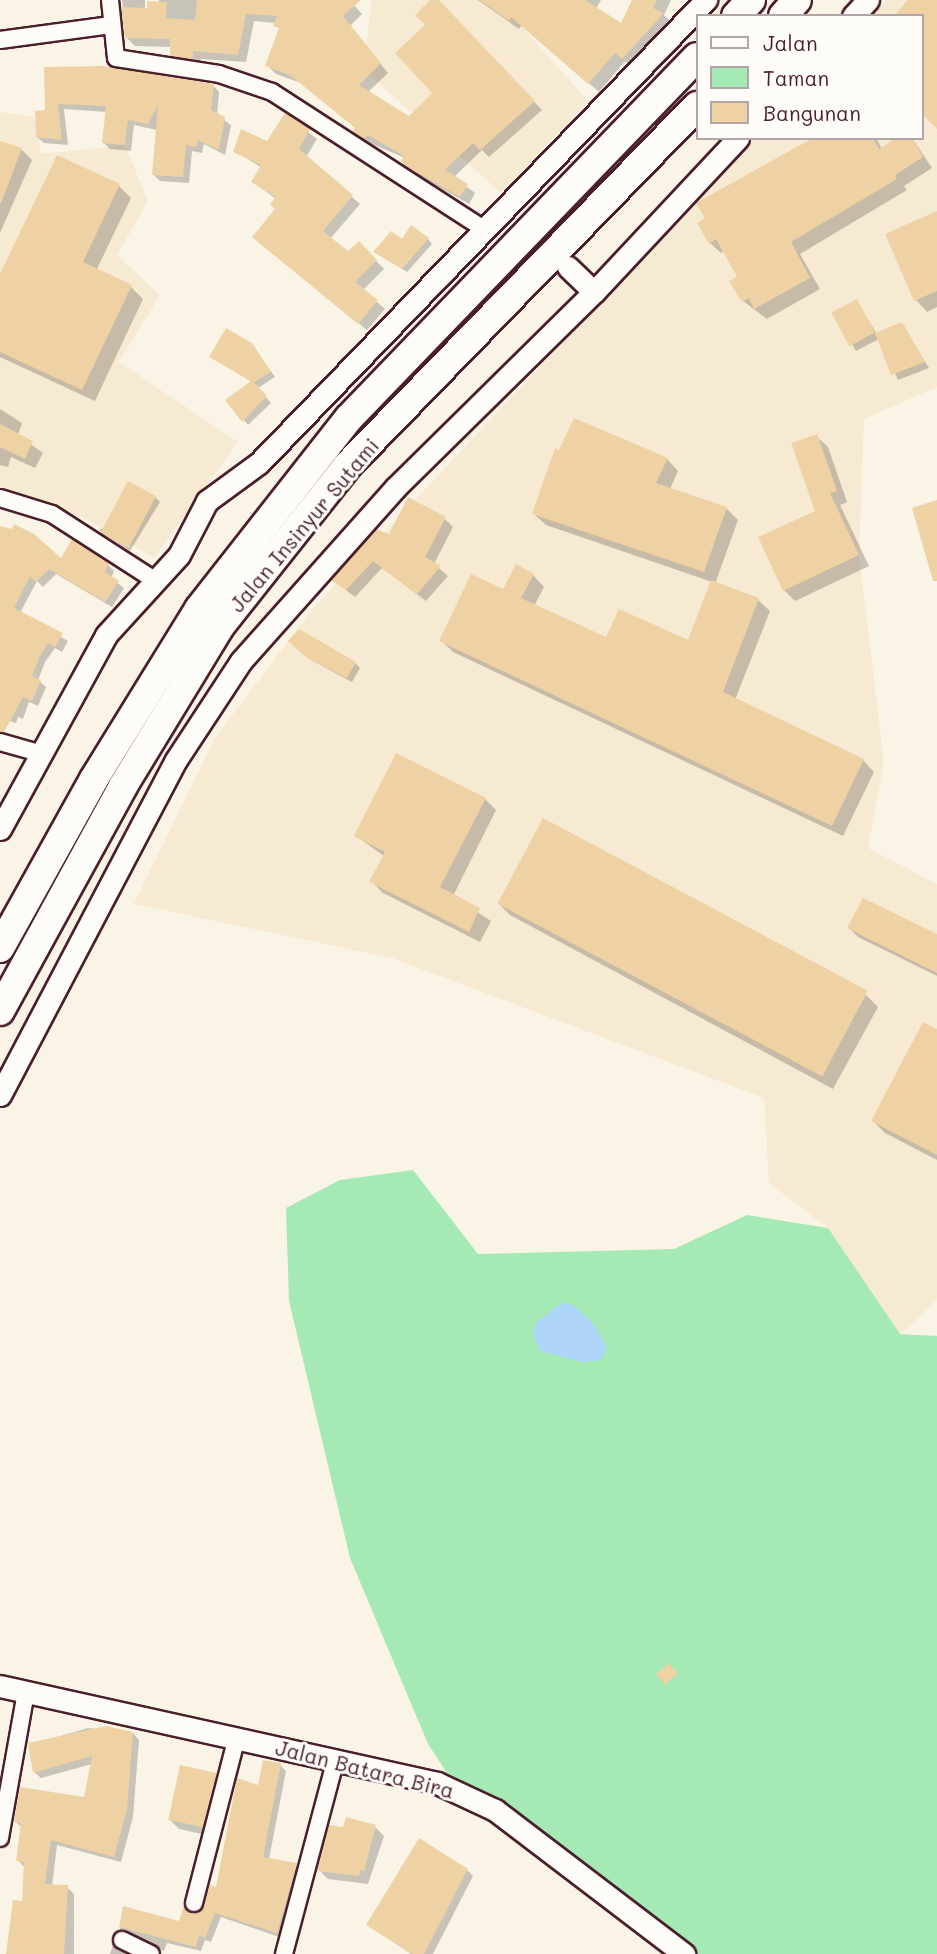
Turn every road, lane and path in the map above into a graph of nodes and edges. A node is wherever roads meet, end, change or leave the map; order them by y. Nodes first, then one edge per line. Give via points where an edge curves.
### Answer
1 (110, 0) edge
2 (706, 0) edge
3 (751, 0) edge
4 (797, 0) edge
5 (867, 0) edge
6 (738, 14) edge
7 (785, 14) edge
8 (855, 14) edge
9 (111, 25) junction
10 (0, 40) edge
11 (696, 58) edge
12 (696, 107) edge
13 (736, 140) edge
14 (504, 205) junction
15 (521, 221) dead end
16 (482, 228) junction
17 (568, 267) dead end
18 (594, 292) junction
19 (0, 498) edge
20 (153, 579) junction
21 (0, 742) edge
22 (40, 753) junction
23 (0, 829) edge
24 (0, 948) edge
25 (0, 1011) edge
26 (0, 1095) edge
27 (0, 1686) edge
28 (26, 1692) junction
29 (237, 1737) junction
30 (336, 1759) junction
31 (0, 1838) edge
32 (194, 1903) dead end
33 (121, 1940) dead end
34 (152, 1954) edge
35 (284, 1954) edge
36 (684, 1954) edge

1 - 9 street
2 - 14 street
3 - 6 highway
4 - 7 highway
5 - 8 street
9 - 10 street
9 - 16 street via 117,58 219,74 272,92
11 - 24 highway, Jalan Insinyur Sutami via 349,418 199,609 94,779
12 - 25 highway, Jalan Insinyur Sutami via 347,466 221,625 122,786
13 - 18 street
14 - 15 street
14 - 16 street
16 - 20 street via 259,463 207,501 178,555
17 - 18 street
18 - 26 street via 396,488 241,661 176,760
19 - 20 street via 52,514
20 - 22 street via 106,635
21 - 22 street
22 - 23 street
27 - 28 street, Jalan Batara Bira
28 - 29 street, Jalan Batara Bira
28 - 31 street
29 - 30 street, Jalan Batara Bira
29 - 32 street
30 - 35 street
30 - 36 street, Jalan Batara Bira via 437,1783 495,1810
33 - 34 street

